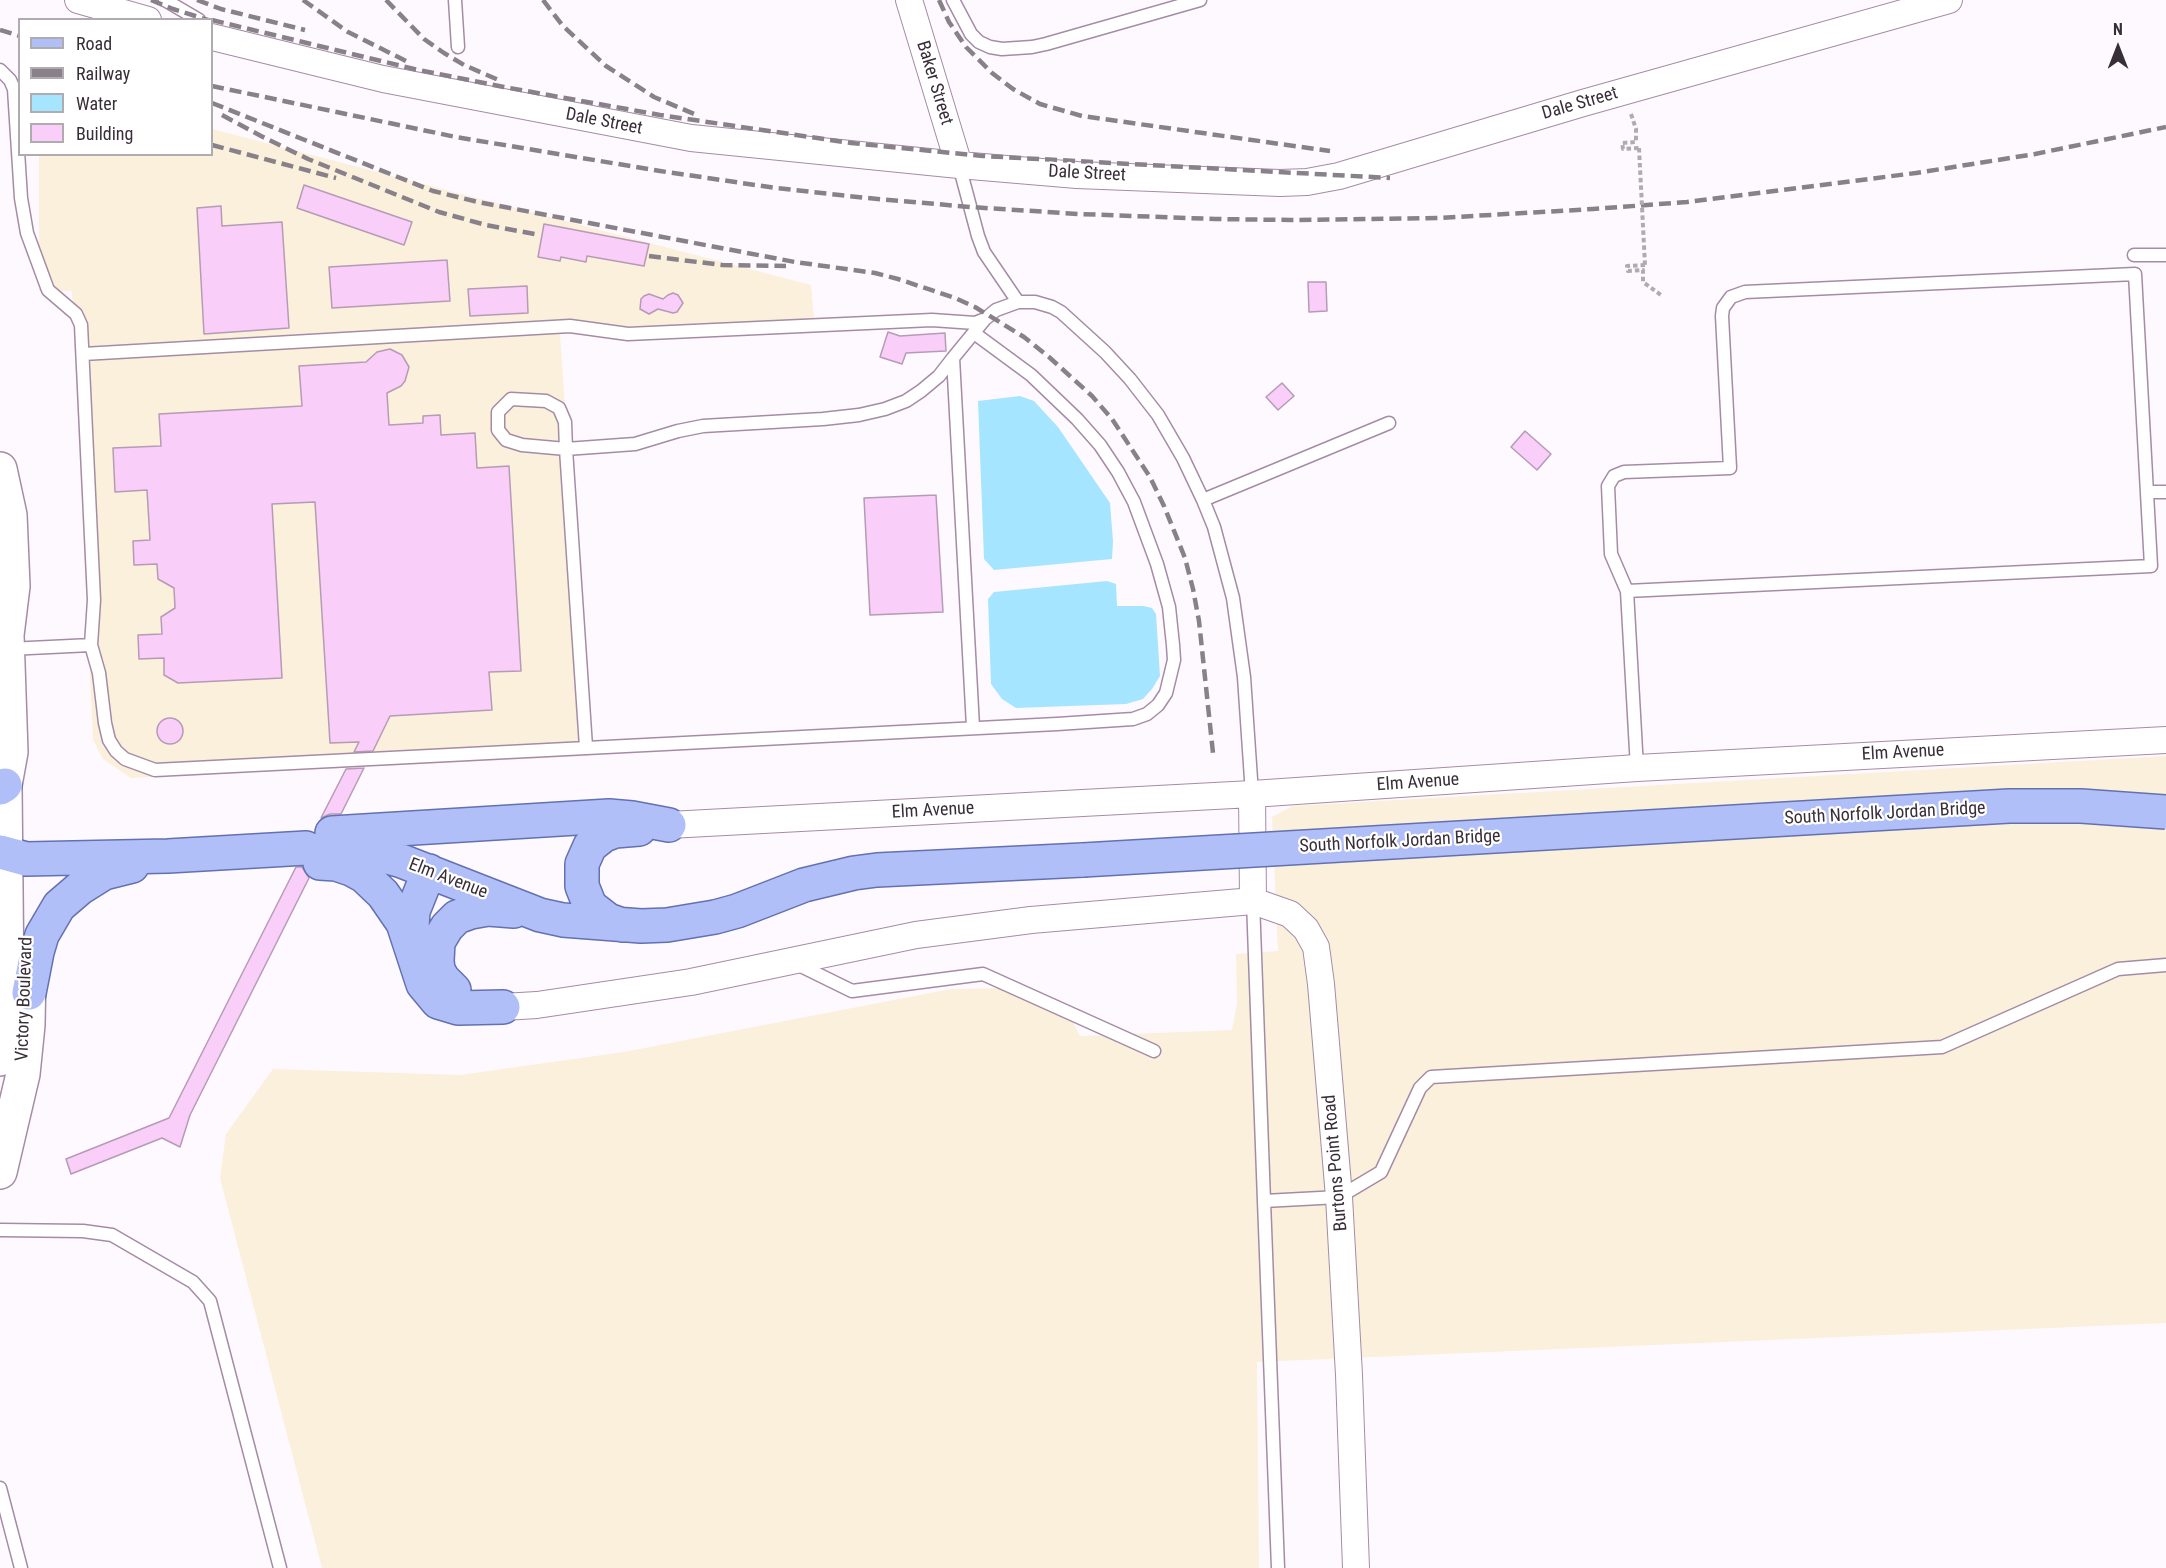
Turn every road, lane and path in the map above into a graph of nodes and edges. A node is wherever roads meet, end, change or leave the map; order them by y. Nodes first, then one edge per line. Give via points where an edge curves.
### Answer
1 (78, 0) edge
2 (165, 0) edge
3 (455, 0) edge
4 (909, 0) edge
5 (952, 0) edge
6 (1200, 0) edge
7 (1949, 0) edge
8 (141, 18) edge
9 (195, 18) edge
10 (213, 28) edge
11 (213, 37) edge
12 (458, 47) dead end
13 (249, 48) junction
14 (0, 70) edge
15 (1636, 129) dead end
16 (18, 151) edge
17 (18, 156) edge
18 (959, 165) junction
19 (2134, 255) dead end
20 (2166, 255) edge
21 (1661, 295) dead end
22 (1018, 302) junction
23 (985, 319) junction
24 (974, 333) junction
25 (83, 354) junction
26 (953, 358) junction
27 (1389, 423) dead end
28 (566, 449) junction
29 (0, 469) edge
30 (2147, 492) junction
31 (2166, 492) edge
32 (1203, 500) junction
33 (1627, 591) junction
34 (5, 631) edge
35 (91, 645) junction
36 (973, 728) junction
37 (2166, 740) edge
38 (586, 747) junction
39 (11, 752) junction
40 (1637, 768) junction
41 (2, 786) edge
42 (1252, 794) junction
43 (2166, 812) edge
44 (669, 825) junction
45 (315, 848) junction
46 (214, 853) junction
47 (10, 855) edge
48 (168, 856) junction
49 (429, 872) junction
50 (1253, 901) junction
51 (540, 915) junction
52 (632, 926) junction
53 (411, 944) junction
54 (790, 961) junction
55 (2166, 964) edge
56 (29, 993) junction
57 (503, 1006) junction
58 (1154, 1051) dead end
59 (0, 1059) edge
60 (0, 1172) edge
61 (1340, 1197) junction
62 (1264, 1201) junction
63 (0, 1230) edge
64 (0, 1488) edge
65 (21, 1568) edge
66 (280, 1568) edge
67 (1278, 1568) edge
68 (1356, 1568) edge

1 - 8 street
2 - 9 lane
3 - 12 lane
4 - 18 street, Baker Street
5 - 6 lane via 979,42 1002,49 1046,44
7 - 18 street, Dale Street via 1316,181 1230,182
10 - 13 lane
11 - 13 street, Dale Street
13 - 18 street, Dale Street via 394,81 691,138
14 - 16 lane via 14,88
15 - 21 path, bridge via 1636,142 1622,143 1623,149 1639,148 1645,265 1628,266 1628,271 1642,270 1643,282
17 - 25 lane via 27,233 48,290 80,320
18 - 22 lane via 984,252
19 - 20 lane
22 - 23 lane via 1002,306
22 - 32 lane via 1035,302 1057,309 1112,359 1158,416
23 - 24 lane
23 - 25 lane via 975,323 932,320 628,334 570,326
24 - 26 lane
24 - 36 lane via 1053,394 1100,445 1118,472 1157,564 1169,607 1174,660 1168,687 1158,705 1133,719
25 - 35 lane via 94,600
26 - 28 lane via 939,376 906,401 859,416 728,424 678,431 635,444
26 - 36 lane
27 - 32 lane
28 - 28 lane via 506,440 498,430 498,412 511,399 546,401 559,408 565,422
28 - 38 lane
29 - 34 main road via 10,515 12,550 13,586
30 - 31 lane
30 - 33 lane via 2151,566
30 - 33 lane via 2135,274 1737,293 1723,308 1722,316 1730,468 1624,472 1610,481 1611,554
32 - 42 lane via 1233,598 1246,699
33 - 40 lane
34 - 35 lane
34 - 39 main road
35 - 38 lane via 110,740 125,759 154,770
36 - 38 lane
37 - 40 street, Elm Avenue
39 - 41 main road
39 - 47 main road via 19,781
40 - 42 street, Elm Avenue
41 - 47 main road
42 - 44 street, Elm Avenue
42 - 50 street
43 - 52 main road, South Norfolk Jordan Bridge, bridge via 2009,806 877,870 804,885 715,917
44 - 45 main road via 609,816
44 - 52 main road via 615,831 596,840 585,854 580,875 585,897 598,914
45 - 46 main road
45 - 46 main road via 276,862
45 - 49 main road, Elm Avenue via 373,853
45 - 53 main road via 336,864 369,880 396,911
46 - 48 main road
47 - 48 main road
47 - 56 main road, Victory Boulevard
47 - 59 main road, Victory Boulevard via 7,991
48 - 56 main road via 104,873 68,897 42,934
49 - 51 main road, Elm Avenue
49 - 53 main road via 413,911
50 - 54 street via 916,934
50 - 61 street, Burtons Point Road via 1290,914 1306,929 1316,947
50 - 62 lane
51 - 52 main road, Elm Avenue
51 - 57 main road via 506,910 471,912 452,921 438,942 438,970 450,987 470,1000
53 - 57 main road via 423,984 438,1002 458,1008
54 - 57 street via 691,982 537,1005
54 - 58 lane via 852,991 983,974
55 - 61 lane via 2118,969 1942,1047 1431,1077 1420,1088 1381,1172
56 - 60 main road, Victory Boulevard via 23,1074
61 - 62 lane
61 - 68 street, Burtons Point Road
62 - 67 lane
63 - 66 lane via 112,1235 193,1282 210,1301
64 - 65 lane

